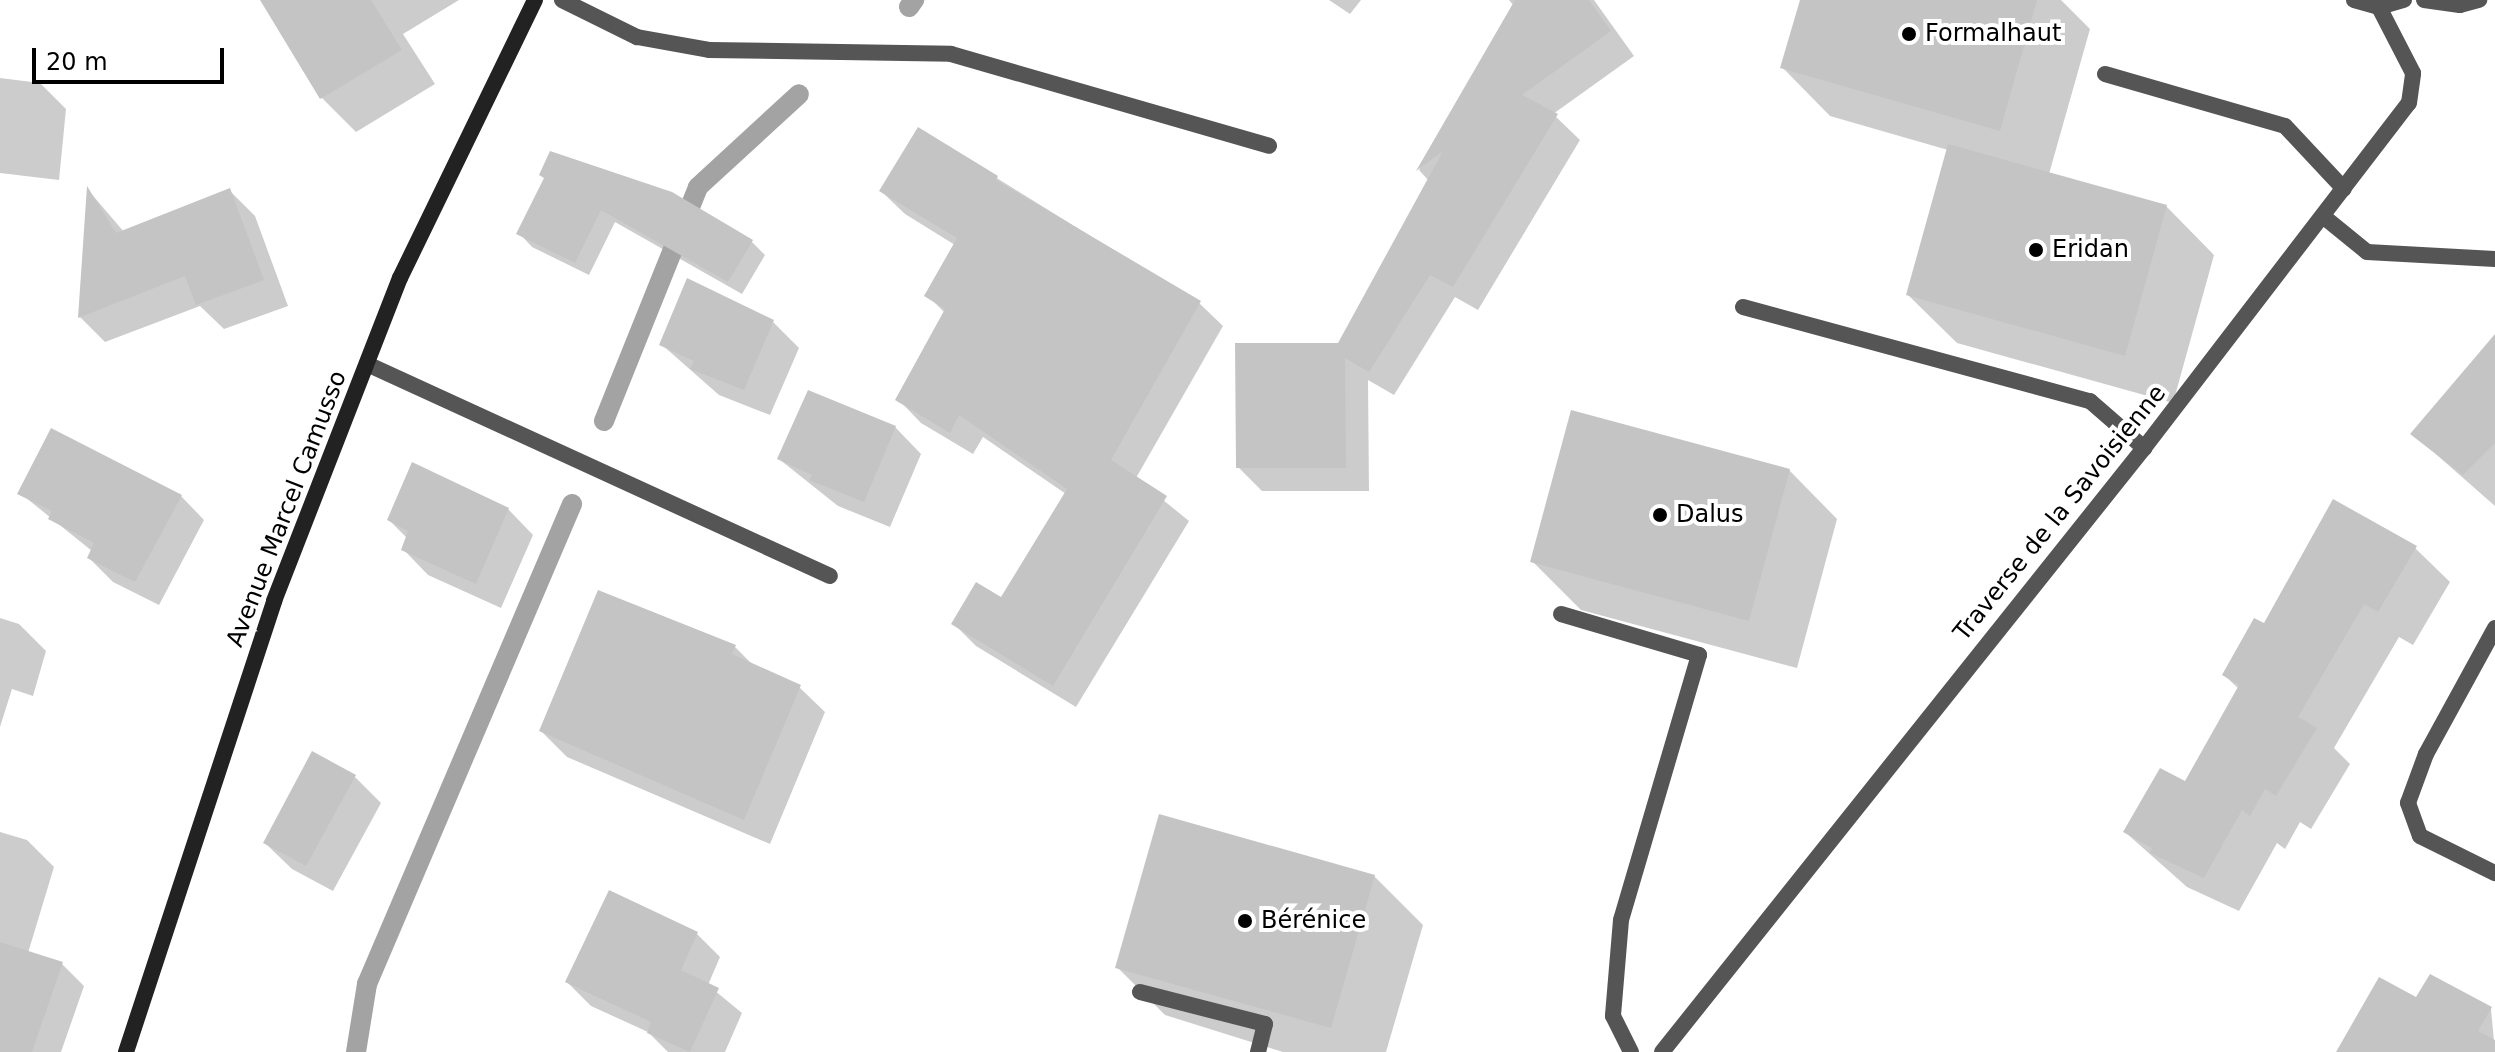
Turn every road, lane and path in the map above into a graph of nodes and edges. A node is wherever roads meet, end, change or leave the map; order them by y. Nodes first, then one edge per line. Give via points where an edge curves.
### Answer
1 (535, 0) edge
2 (562, 0) edge
3 (2354, 0) edge
4 (2404, 0) edge
5 (2424, 0) edge
6 (2479, 0) edge
7 (2379, 7) junction
8 (2105, 74) dead end
9 (1269, 146) dead end
10 (2344, 189) junction
11 (2324, 217) junction
12 (2495, 259) edge
13 (1743, 307) dead end
14 (367, 364) junction
15 (2144, 448) junction
16 (830, 576) dead end
17 (1561, 614) dead end
18 (2495, 628) edge
19 (2495, 873) edge
20 (1140, 992) dead end
21 (126, 1052) edge
22 (1258, 1052) edge
23 (1631, 1052) edge
24 (1662, 1052) edge

1 - 14 street, Avenue Marcel Camusso via 400,278
2 - 9 lane via 637,37 709,50 951,54
3 - 7 lane
4 - 7 lane
5 - 6 lane via 2460,5
7 - 10 lane, Traverse de la Savoisienne via 2413,73 2409,103
8 - 10 lane via 2285,126
10 - 11 lane, Traverse de la Savoisienne
11 - 12 lane via 2367,252
11 - 15 lane, Traverse de la Savoisienne
13 - 15 lane via 2090,401
14 - 16 lane
14 - 21 street, Avenue Marcel Camusso via 274,601
15 - 24 lane, Traverse de la Savoisienne
17 - 23 lane via 1699,655 1621,920 1613,1016
18 - 19 lane via 2426,754 2408,803 2420,836
20 - 22 lane via 1265,1024

